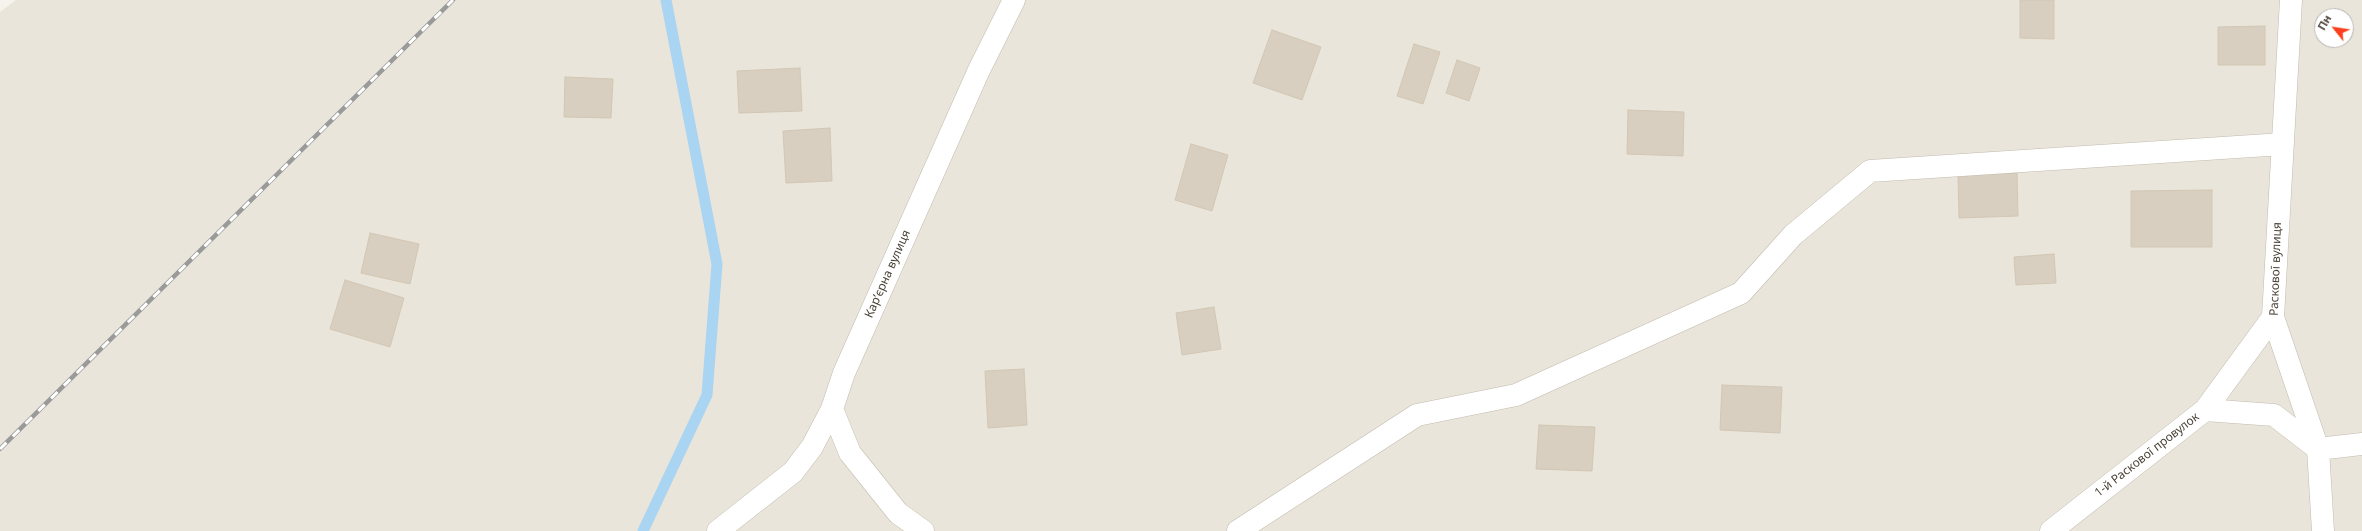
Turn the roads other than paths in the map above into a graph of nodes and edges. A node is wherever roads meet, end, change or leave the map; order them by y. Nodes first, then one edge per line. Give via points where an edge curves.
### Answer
1 (1014, 0) edge
2 (2291, 0) edge
3 (2282, 144) junction
4 (2273, 317) junction
5 (832, 409) junction
6 (2205, 410) junction
7 (2362, 444) edge
8 (2318, 449) junction
9 (718, 531) edge
10 (922, 531) edge
11 (1238, 531) edge
12 (2051, 531) edge
13 (2323, 531) edge

1 - 5 street, Карʼєрна вулиця via 976,77 844,372
2 - 3 street, Раскової вулиця
3 - 4 street, Раскової вулиця
3 - 11 street via 1870,171 1793,235 1741,293 1516,394 1416,415
4 - 6 street
4 - 8 street, Раскової вулиця
5 - 9 street, Карʼєрна вулиця via 812,448 793,472
5 - 10 street via 850,453 898,513
6 - 8 street, 1-й Раскової провулок via 2274,415
6 - 12 street, 1-й Раскової провулок
7 - 8 street
8 - 13 street, Раскової вулиця

